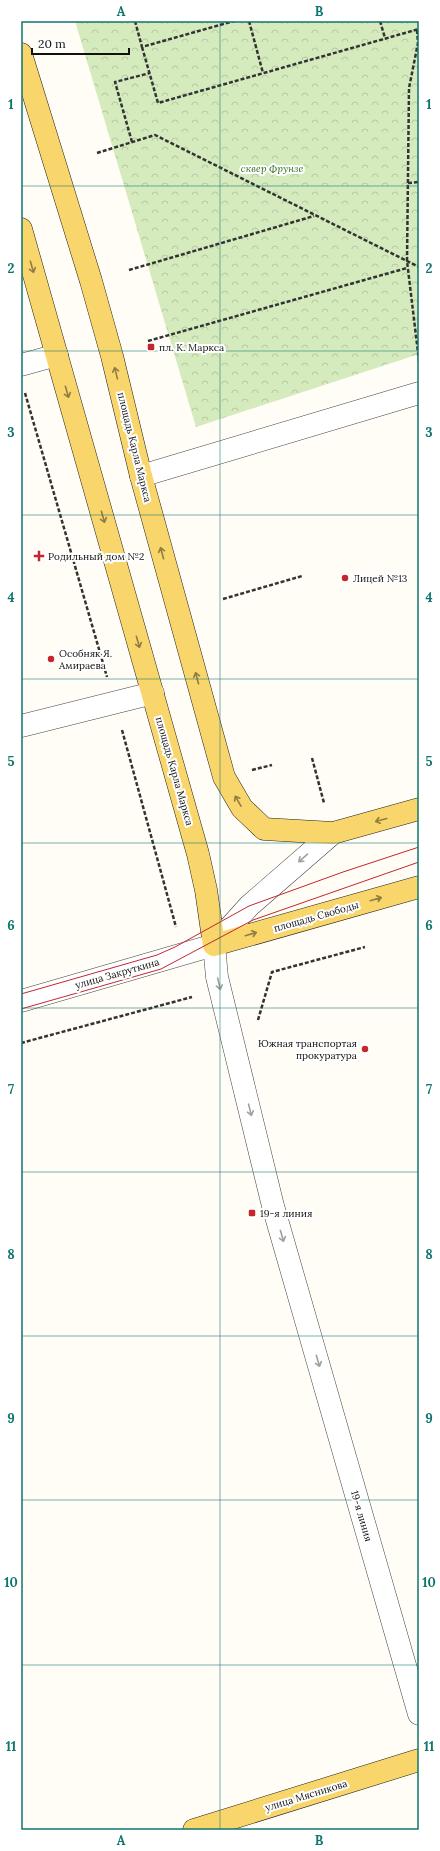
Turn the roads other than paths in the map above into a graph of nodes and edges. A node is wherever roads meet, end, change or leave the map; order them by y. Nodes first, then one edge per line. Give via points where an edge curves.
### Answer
1 (21, 54) edge
2 (21, 229) edge
3 (57, 355) junction
4 (21, 365) edge
5 (419, 393) edge
6 (141, 476) junction
7 (153, 693) junction
8 (21, 726) edge
9 (419, 810) edge
10 (333, 833) junction
11 (419, 887) edge
12 (214, 945) junction
13 (21, 1001) edge
14 (419, 1714) edge
15 (419, 1760) edge
16 (194, 1830) edge

6 -> 1 main road, площадь Карла Маркса via 93,288
2 -> 3 main road, площадь Карла Маркса
3 - 4 street
3 -> 7 main road, площадь Карла Маркса
5 - 6 street
10 -> 6 main road, площадь Карла Маркса via 264,829 242,808 224,778
7 - 8 street
7 - 12 main road, площадь Карла Маркса via 198,854
9 -> 10 main road
10 -> 12 street via 250,906
12 -> 11 main road, площадь Свободы
12 - 13 street, улица Закруткина
12 -> 14 street, 19-я линия via 218,977 273,1206
15 - 16 main road, улица Мясникова

